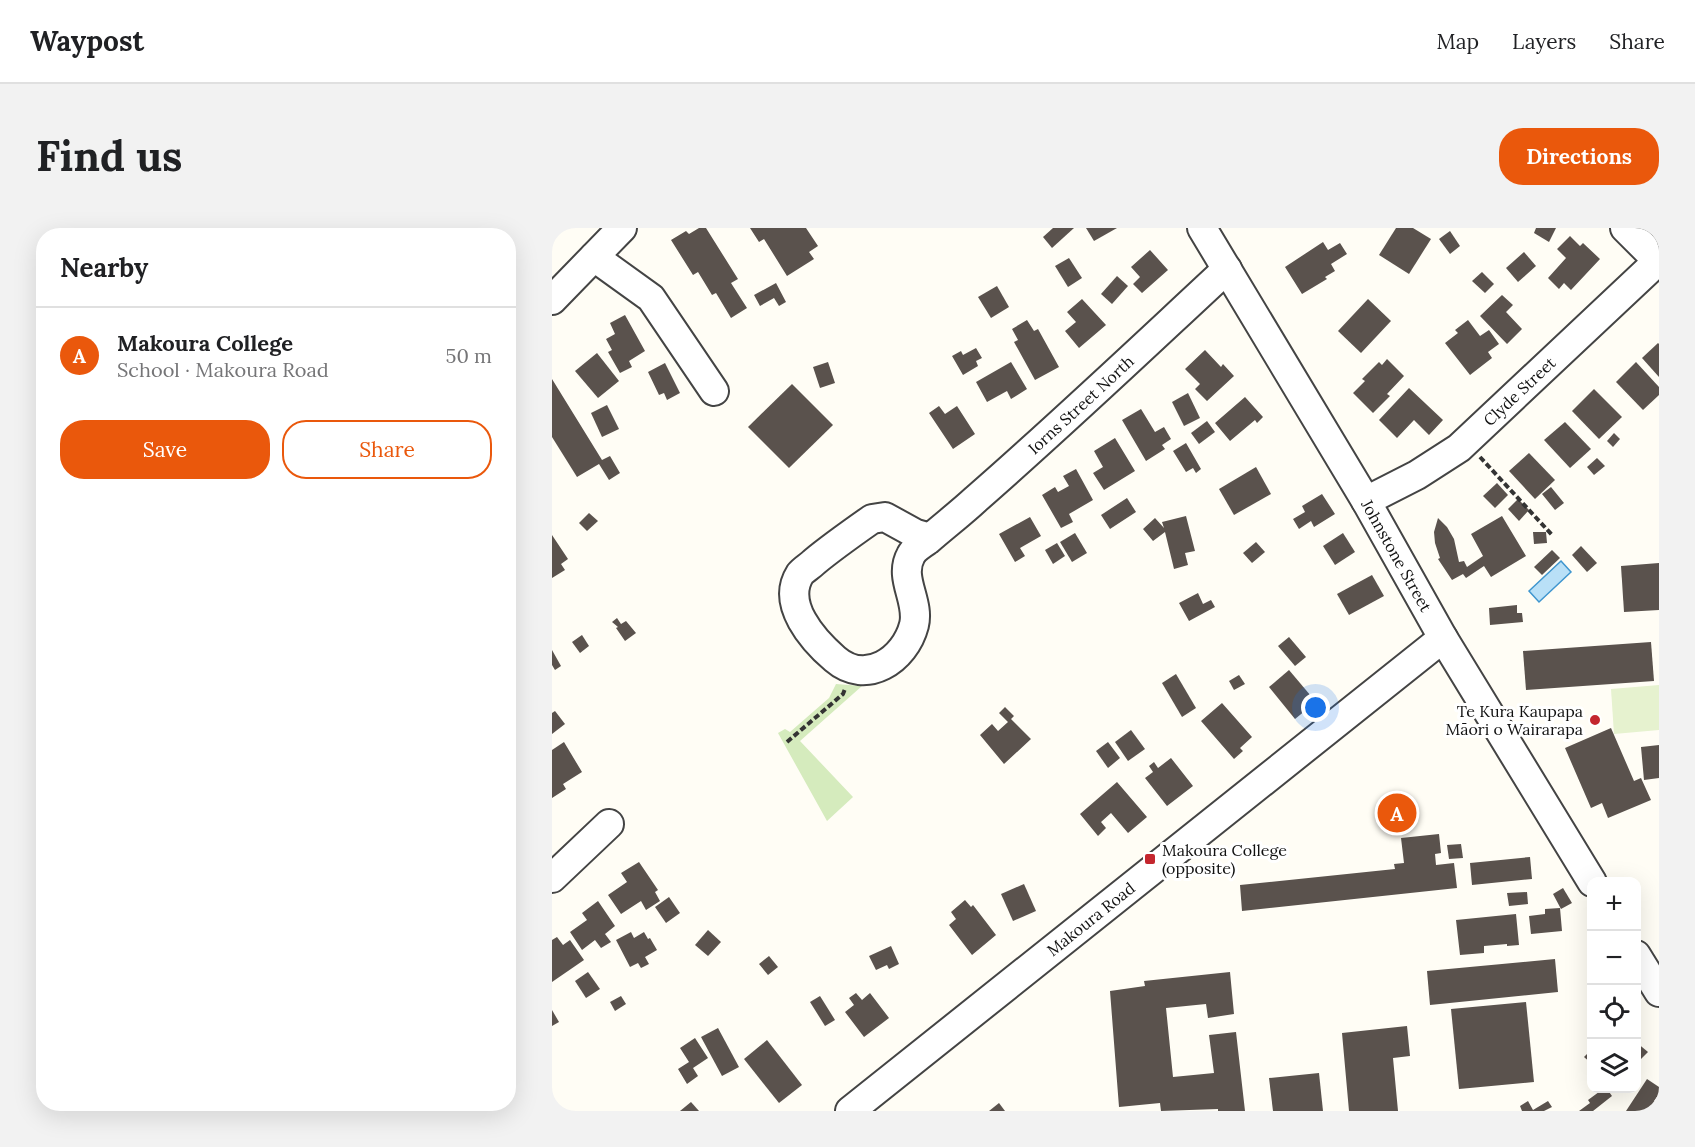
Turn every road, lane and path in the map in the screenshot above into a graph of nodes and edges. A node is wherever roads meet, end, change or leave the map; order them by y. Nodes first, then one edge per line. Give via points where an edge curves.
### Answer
1 (622, 228) edge
2 (1202, 228) edge
3 (1625, 228) edge
4 (594, 257) junction
5 (1658, 260) edge
6 (1227, 269) junction
7 (552, 300) edge
8 (714, 391) dead end
9 (1466, 441) junction
10 (1366, 501) junction
11 (1553, 536) dead end
12 (930, 538) junction
13 (1443, 638) junction
14 (855, 670) junction
15 (787, 742) dead end
16 (609, 824) dead end
17 (1589, 877) edge
18 (552, 878) edge
19 (1641, 963) edge
20 (1659, 992) edge
21 (850, 1111) edge

1 - 4 street
2 - 6 street, Johnstone Street
3 - 5 street
4 - 7 street
4 - 8 street via 651,298
5 - 9 street, Clyde Street
6 - 10 street, Johnstone Street
6 - 12 street, Iorns Street North
9 - 10 street, Clyde Street via 1417,475
9 - 11 path
10 - 13 street, Johnstone Street
12 - 14 street, Iorns Street North via 912,553 906,568 915,608 915,624 908,643 885,665
12 - 14 street via 885,517 872,519 801,573 794,591 804,624 827,652 843,666
13 - 17 street, Johnstone Street
13 - 21 street, Makoura Road
14 - 15 path via 843,694
16 - 18 street
19 - 20 street

